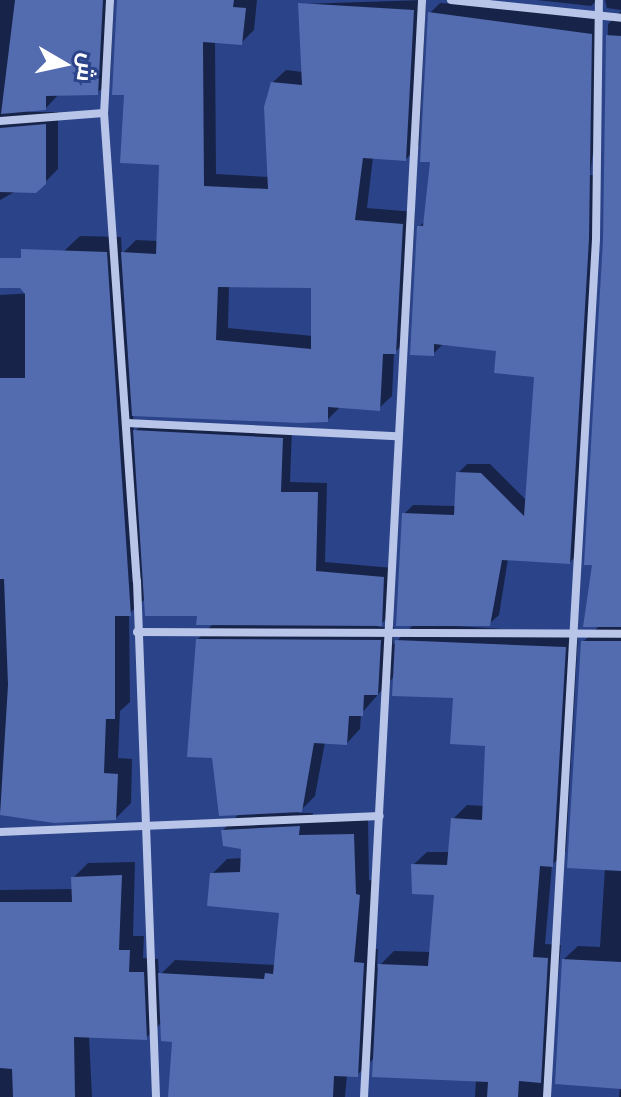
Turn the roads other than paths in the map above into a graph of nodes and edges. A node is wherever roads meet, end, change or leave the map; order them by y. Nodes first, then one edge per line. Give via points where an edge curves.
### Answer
1 (110, 0) edge
2 (422, 0) edge
3 (451, 0) edge
4 (599, 0) edge
5 (597, 15) junction
6 (621, 18) edge
7 (104, 113) junction
8 (0, 121) edge
9 (127, 423) junction
10 (397, 436) junction
11 (137, 632) junction
12 (389, 634) junction
13 (575, 634) junction
14 (621, 634) edge
15 (380, 816) junction
16 (148, 829) junction
17 (0, 832) edge
18 (156, 1097) edge
19 (364, 1097) edge
20 (547, 1097) edge

1 - 7 street
2 - 10 street
3 - 5 street
4 - 5 street
5 - 6 street
5 - 13 street via 596,239
7 - 8 street
7 - 9 street
9 - 10 street
9 - 11 street
10 - 12 street
11 - 12 street
11 - 16 street
12 - 13 street
12 - 15 street
13 - 14 street
13 - 20 street
15 - 16 street
15 - 19 street
16 - 17 street
16 - 18 street

